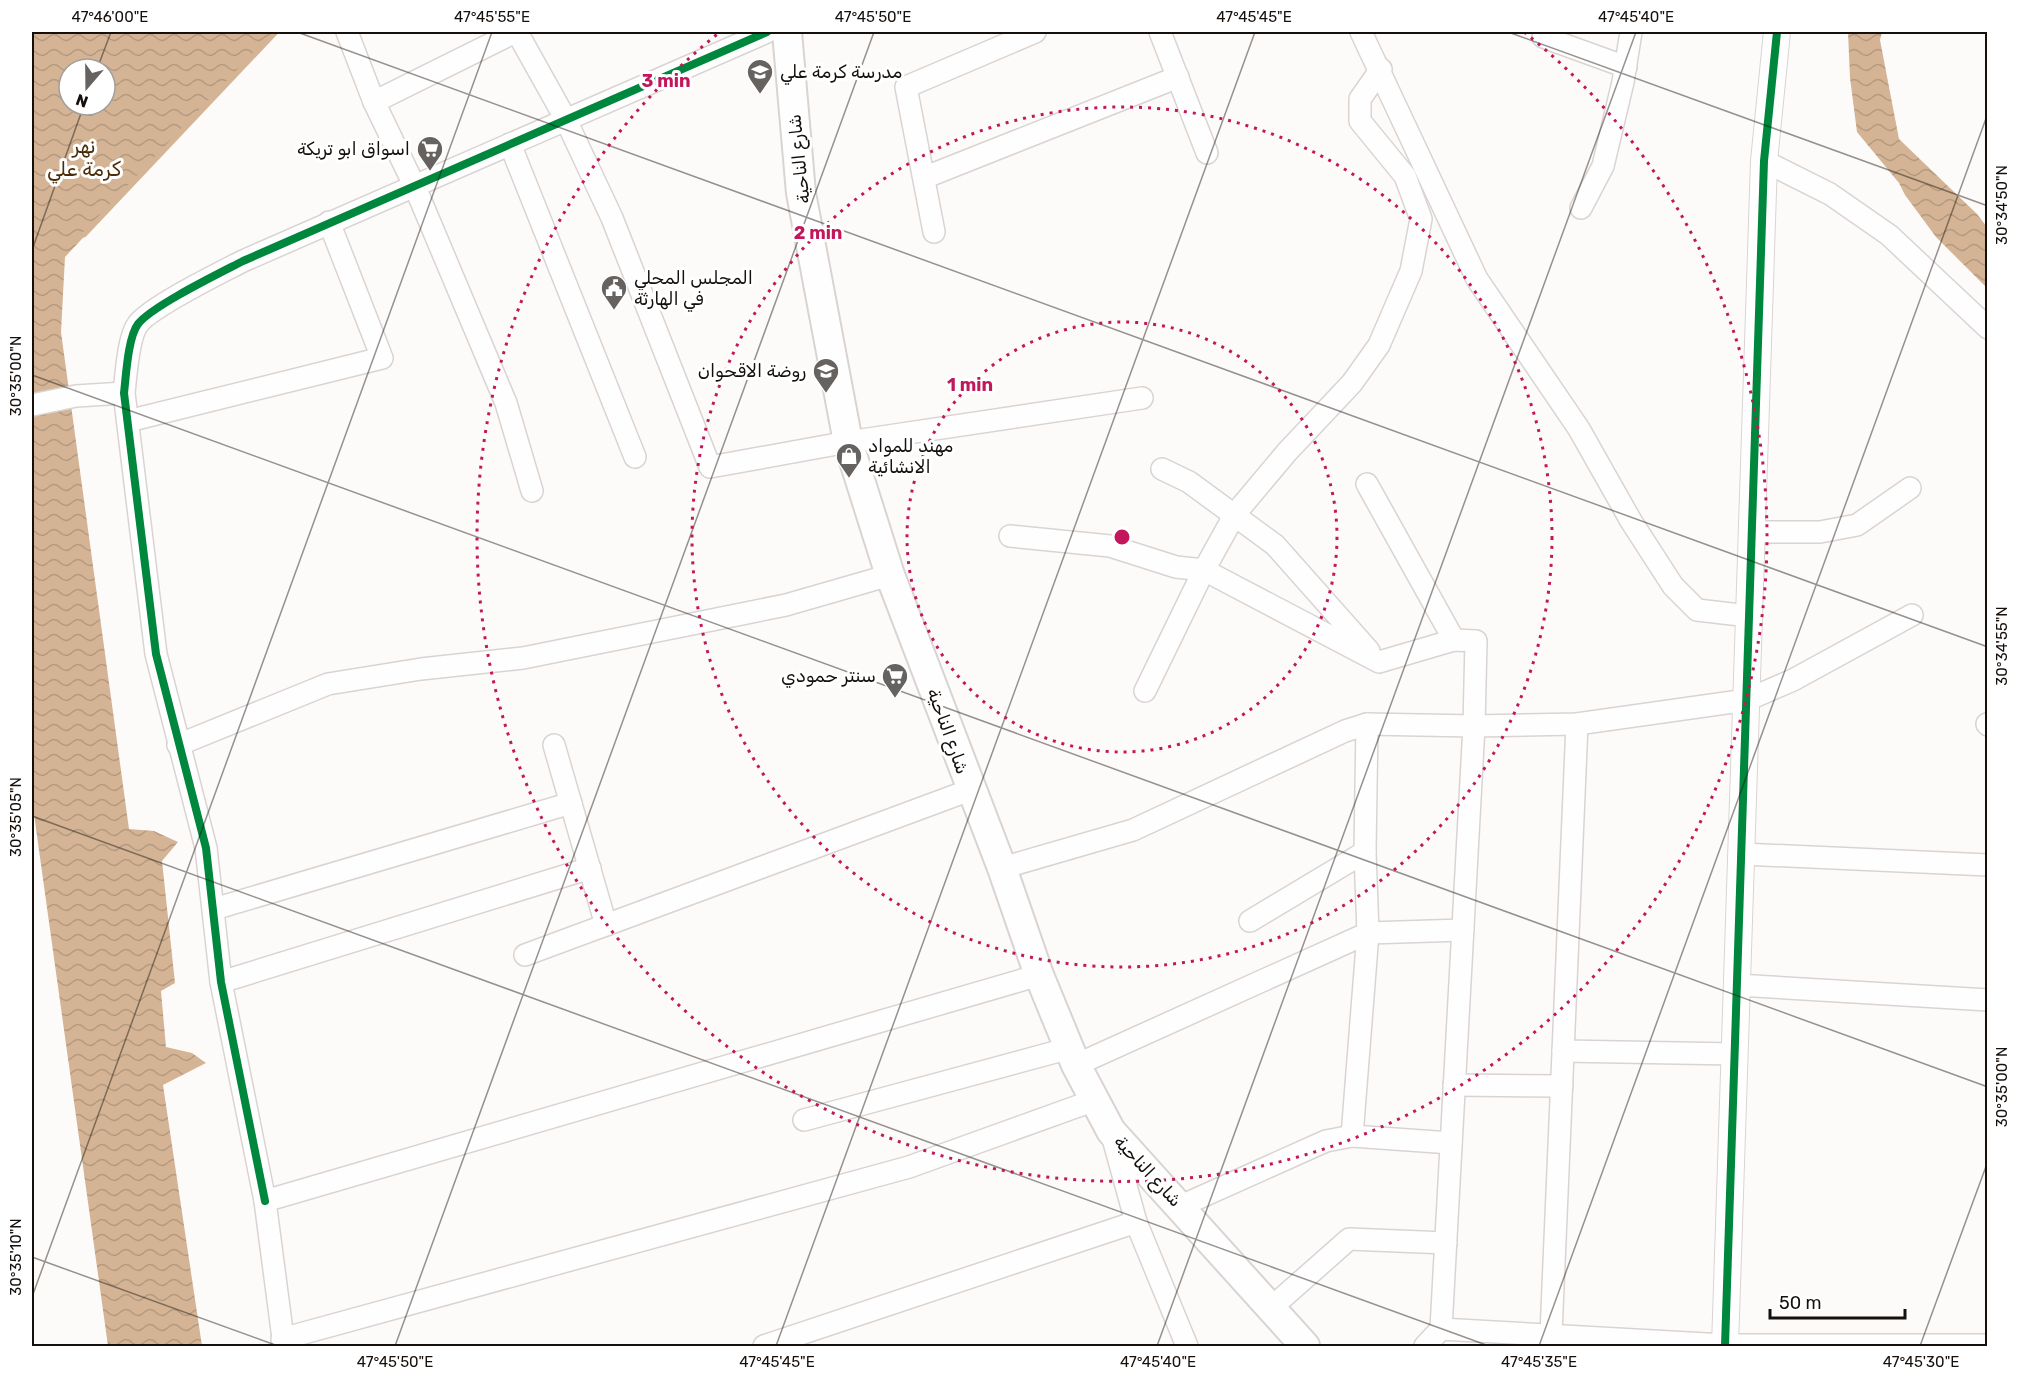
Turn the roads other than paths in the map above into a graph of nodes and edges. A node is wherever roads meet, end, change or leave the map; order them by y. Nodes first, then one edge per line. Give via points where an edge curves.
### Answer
1 (347, 32) edge
2 (516, 32) edge
3 (767, 32) edge
4 (787, 32) edge
5 (1035, 32) edge
6 (1160, 32) edge
7 (1361, 32) edge
8 (1631, 32) edge
9 (1776, 32) edge
10 (1543, 37) dead end
11 (1626, 67) junction
12 (1381, 69) junction
13 (1179, 77) junction
14 (374, 102) junction
15 (565, 118) junction
16 (510, 144) junction
17 (1208, 153) dead end
18 (1764, 161) junction
19 (926, 177) junction
20 (415, 187) junction
21 (1581, 208) dead end
22 (329, 222) junction
23 (934, 232) dead end
24 (1988, 328) edge
25 (124, 393) junction
26 (1142, 398) dead end
27 (32, 405) edge
28 (128, 421) junction
29 (848, 442) junction
30 (635, 458) dead end
31 (1162, 469) dead end
32 (1367, 484) dead end
33 (1910, 488) dead end
34 (532, 491) dead end
35 (1235, 514) junction
36 (1752, 532) junction
37 (1010, 536) dead end
38 (1204, 570) junction
39 (890, 575) junction
40 (1912, 615) dead end
41 (1749, 616) junction
42 (1454, 640) junction
43 (1379, 662) junction
44 (1145, 691) dead end
45 (1747, 700) junction
46 (1368, 724) junction
47 (1577, 724) junction
48 (1474, 726) junction
49 (178, 745) junction
50 (554, 745) dead end
51 (970, 790) junction
52 (570, 803) junction
53 (1365, 852) junction
54 (1742, 854) junction
55 (1988, 865) edge
56 (590, 868) junction
57 (1002, 868) junction
58 (214, 909) junction
59 (1250, 921) dead end
60 (606, 925) junction
61 (1463, 930) junction
62 (1368, 933) junction
63 (525, 955) dead end
64 (1039, 975) junction
65 (221, 982) junction
66 (1737, 985) junction
67 (1988, 1000) edge
68 (1563, 1051) junction
69 (1735, 1054) junction
70 (1073, 1056) junction
71 (1454, 1085) junction
72 (1562, 1086) junction
73 (1095, 1100) junction
74 (804, 1120) dead end
75 (1111, 1131) junction
76 (1352, 1136) junction
77 (1451, 1143) junction
78 (265, 1201) junction
79 (1181, 1206) junction
80 (1136, 1222) junction
81 (1446, 1244) junction
82 (1271, 1308) junction
83 (1441, 1329) junction
84 (1551, 1334) junction
85 (283, 1343) edge
86 (1988, 1345) edge
87 (1725, 1346) edge
88 (764, 1347) edge
89 (1187, 1347) edge
90 (1305, 1347) edge
91 (1425, 1347) edge

1 - 14 street
2 - 14 street
2 - 15 street
3 - 15 street
4 - 29 main road, شارع الناحية via 801,192
5 - 19 street via 906,87
6 - 13 street
7 - 12 street
8 - 11 street
9 - 18 street
10 - 11 street
11 - 21 street via 1603,166
12 - 35 street via 1360,99 1360,121 1405,176 1421,219 1411,271 1379,345 1353,383
12 - 41 street via 1477,279 1579,429 1673,586 1697,610
13 - 17 street
13 - 19 street
14 - 20 street
15 - 16 street
15 - 29 street via 612,218 710,467
16 - 20 street
16 - 30 street
18 - 24 street via 1830,194 1889,235
18 - 36 street
19 - 23 street
20 - 22 street
20 - 34 street via 506,403
22 - 25 street via 243,261 170,301 138,324
22 - 28 street via 382,358
25 - 27 street via 76,396
25 - 28 street
26 - 29 street
28 - 49 street via 156,654
29 - 39 main road, شارع الناحية
31 - 35 street via 1189,482
32 - 42 street
33 - 36 street via 1857,525 1820,532
35 - 38 street
35 - 43 street via 1275,545
36 - 41 street
37 - 38 street via 1110,546 1176,567
38 - 43 street
38 - 44 street
39 - 49 street via 786,605 523,658 328,684
39 - 51 main road, شارع الناحية
40 - 45 street via 1793,680
41 - 45 street
42 - 43 street
42 - 48 street via 1476,641
45 - 47 street
45 - 54 street
46 - 48 street
46 - 53 street
46 - 57 street via 1345,731 1133,830
47 - 48 street
47 - 68 street
48 - 61 street
49 - 58 street via 206,848
50 - 52 street
51 - 57 main road, شارع الناحية
51 - 60 street
52 - 56 street
52 - 58 street
53 - 59 street
53 - 62 street
54 - 55 street
54 - 66 street
56 - 60 street
56 - 65 street
57 - 64 main road, شارع الناحية
58 - 65 street
60 - 63 street
61 - 62 street
61 - 71 street
62 - 70 street
62 - 76 street
64 - 70 main road, شارع الناحية
64 - 78 street
65 - 78 street
66 - 67 street
66 - 69 street
68 - 69 street
68 - 72 street
69 - 87 street
70 - 73 main road, شارع الناحية
70 - 74 street
71 - 72 street
71 - 77 street
72 - 84 street
73 - 75 main road, شارع الناحية
73 - 85 street via 909,1167
75 - 79 main road, شارع الناحية
75 - 80 street
76 - 77 street
76 - 79 street via 1326,1141
77 - 81 street
78 - 85 street
79 - 82 main road, شارع الناحية
80 - 88 street
80 - 89 street
81 - 82 street via 1349,1239
81 - 83 street
82 - 90 main road, شارع الناحية
83 - 84 street
83 - 91 street
84 - 87 street
86 - 87 street

